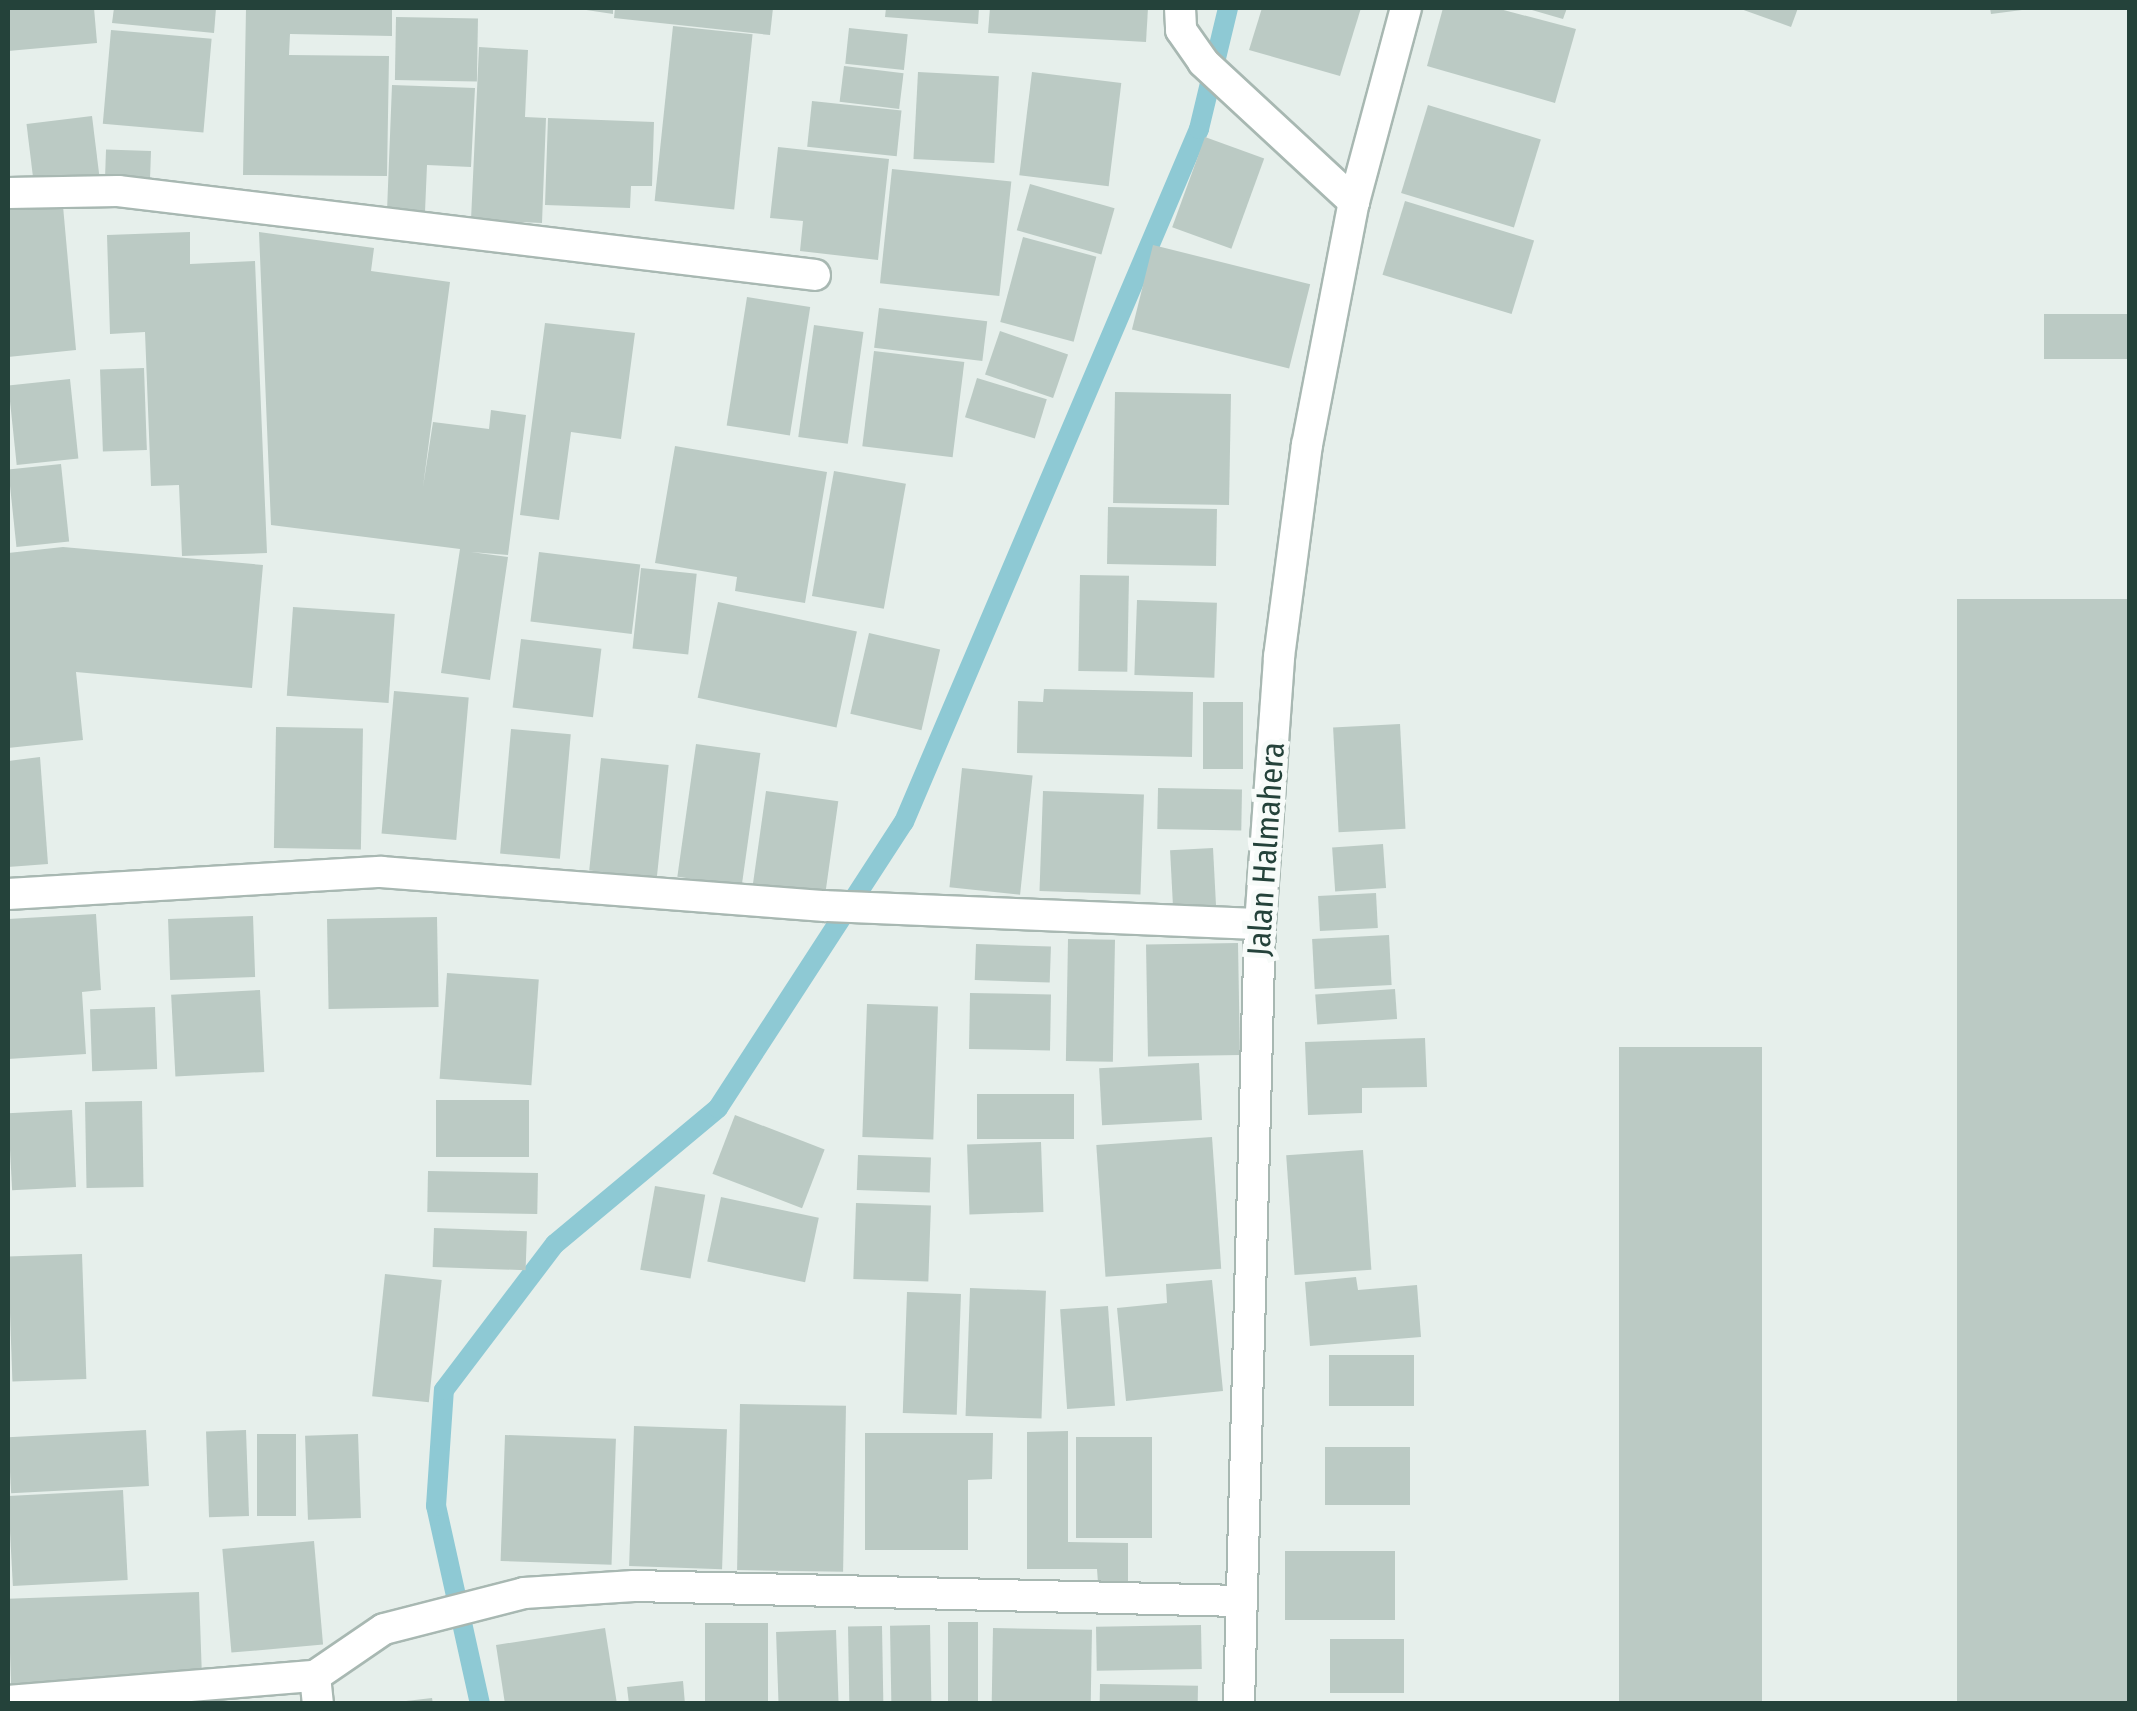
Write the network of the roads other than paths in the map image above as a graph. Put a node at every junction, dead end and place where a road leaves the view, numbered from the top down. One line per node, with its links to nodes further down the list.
1 (1180, 8): 4 (street)
2 (1406, 8): 4 (street, Jalan Halmahera)
3 (8, 193): 5 (street)
4 (1354, 202): 7 (street, Jalan Halmahera)
5 (815, 275)
6 (8, 894): 7 (street)
7 (1260, 924): 8 (street, Jalan Halmahera)
8 (1239, 1600): 9 (street); 11 (street, Jalan Halmahera)
9 (316, 1690): 10 (street)
10 (8, 1702)
11 (1240, 1704)

